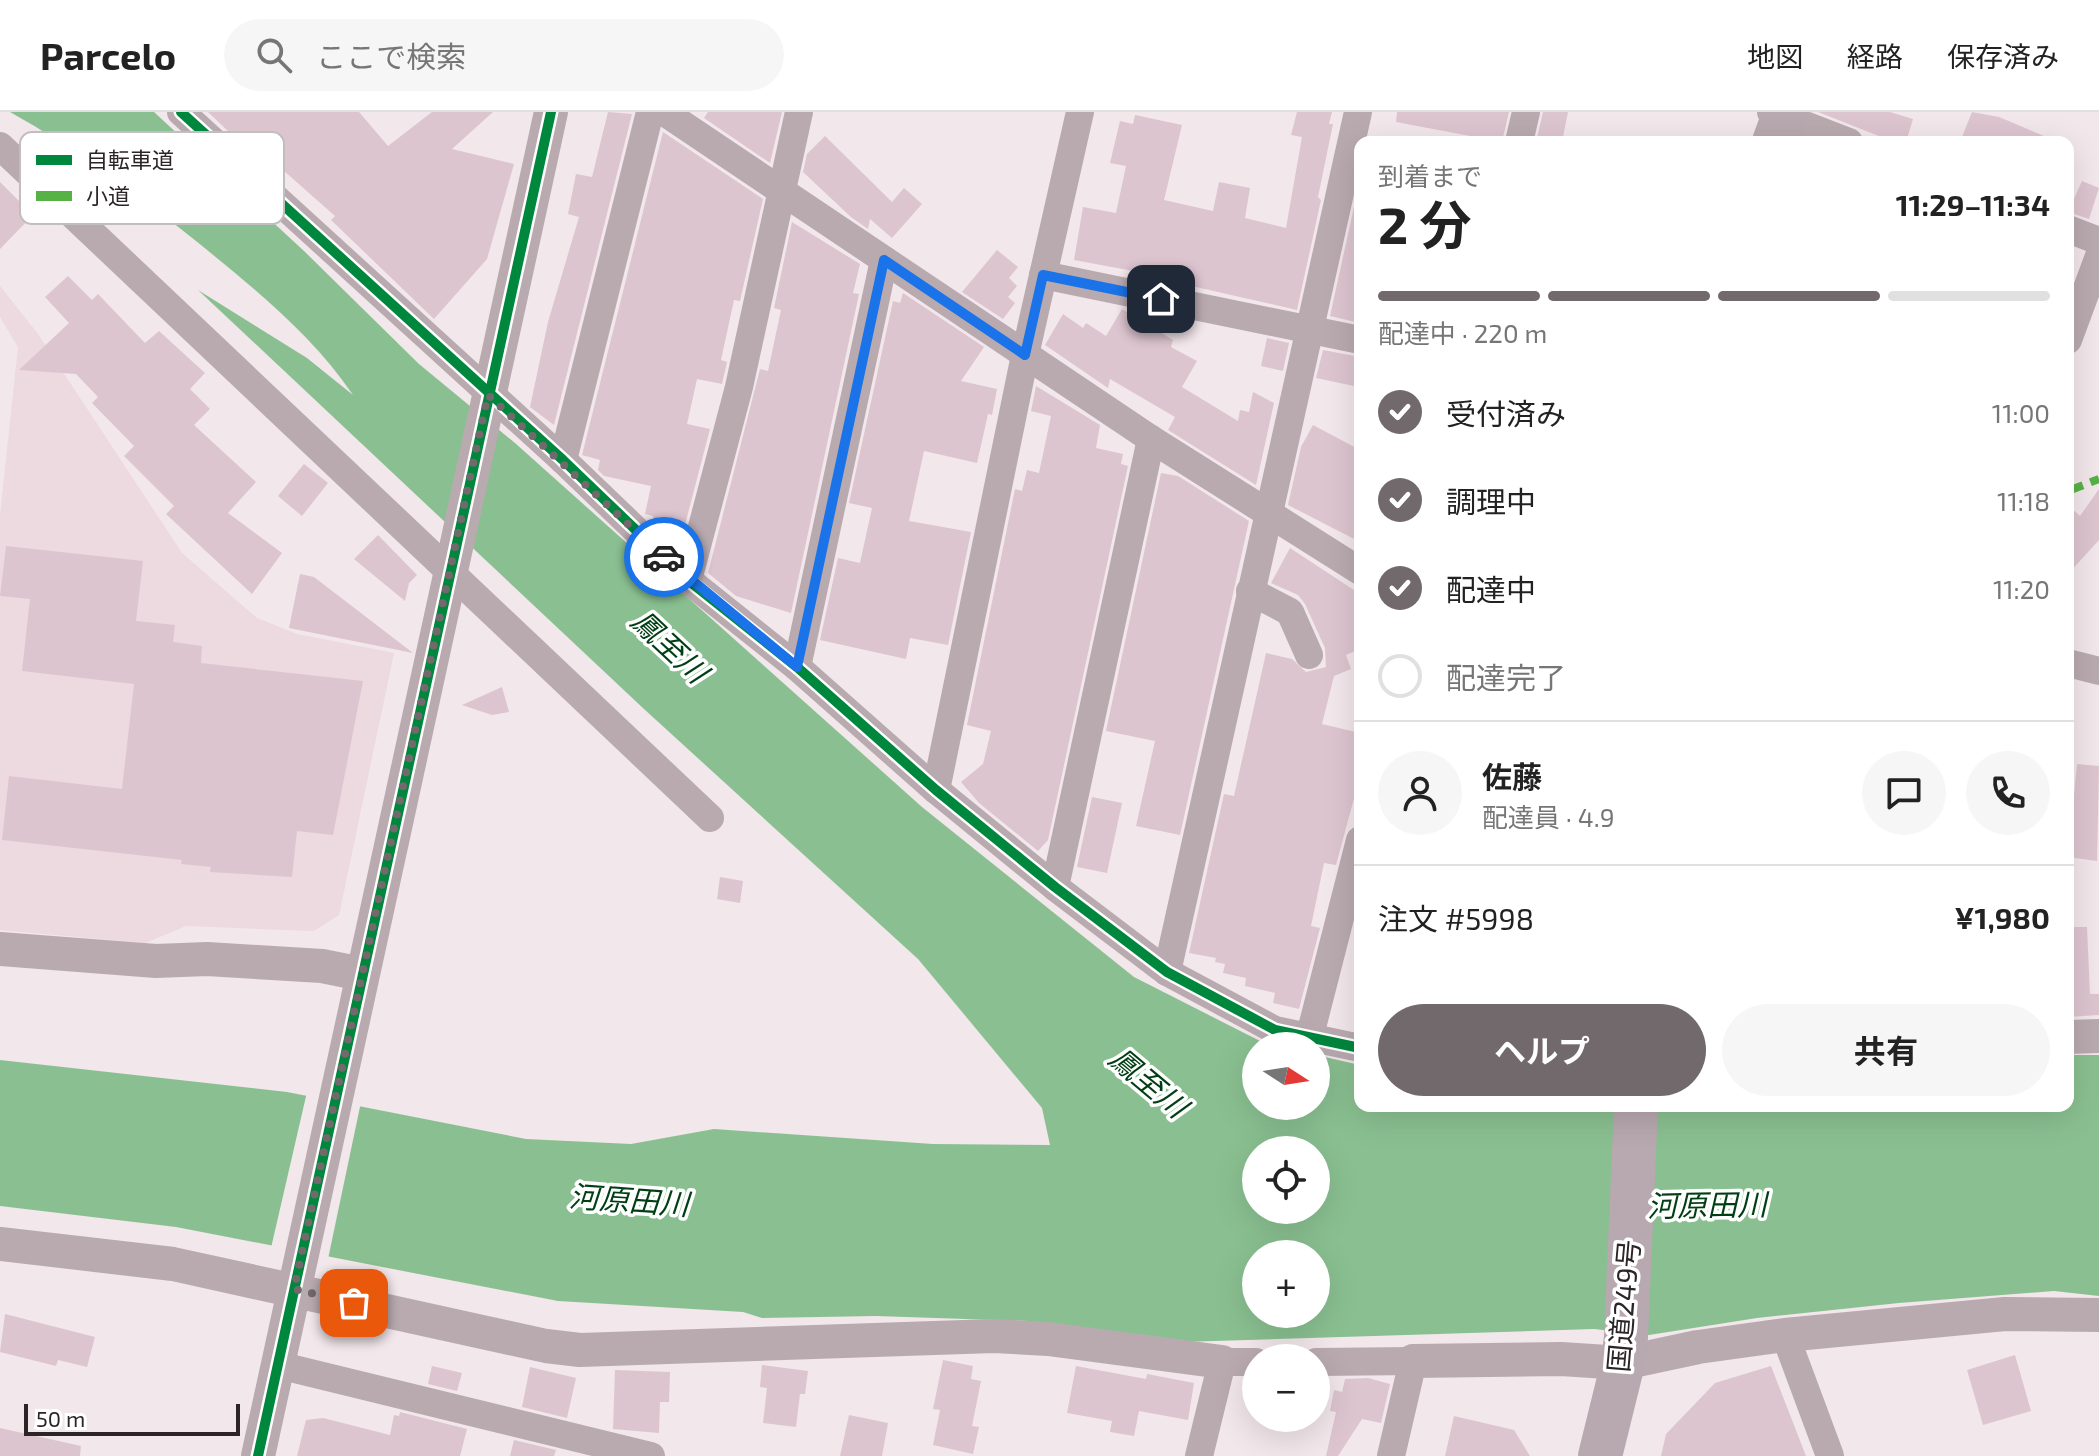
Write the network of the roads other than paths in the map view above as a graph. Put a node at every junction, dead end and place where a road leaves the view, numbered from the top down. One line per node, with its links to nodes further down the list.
1 (181, 112): 10 (street)
2 (551, 112): 27 (street)
3 (650, 112): 29 (street)
4 (664, 112): 15 (street)
5 (799, 112): 15 (street)
6 (1080, 112): 22 (street)
7 (1358, 112): 24 (street)
8 (1526, 112): 11 (street)
9 (1778, 120): 12 (street)
10 (203, 132)
11 (1520, 136)
12 (1830, 136)
13 (0, 146): 14 (street)
14 (20, 165)
15 (782, 194): 21 (street); 33 (street)
16 (284, 207): 27 (street)
17 (83, 224): 32 (street)
18 (2074, 231): 19 (street)
19 (2099, 241)
20 (2099, 256): 23 (street)
21 (884, 260): 26 (street); 37 (street)
22 (1043, 275): 24 (street); 26 (street)
23 (2074, 324)
24 (1309, 329): 25 (street); 30 (street)
25 (1354, 339)
26 (1025, 355): 28 (street); 39 (street)
27 (488, 395): 29 (street); 32 (street)
28 (1151, 439): 30 (street); 42 (street)
29 (563, 460): 33 (street)
30 (1268, 511): 31 (street); 34 (street)
31 (1354, 567)
32 (449, 570): 40 (street); 45 (street)
33 (688, 580): 37 (street)
34 (1250, 591): 35 (street); 44 (street)
35 (1309, 655)
36 (2074, 665): 38 (street)
37 (797, 667): 39 (street)
38 (2099, 671)
39 (936, 790): 42 (street)
40 (710, 818)
41 (1354, 863): 47 (street)
42 (1055, 887): 44 (street)
43 (0, 949): 45 (street)
44 (1167, 972): 46 (street)
45 (362, 974): 54 (street)
46 (1283, 1032)
47 (1311, 1032)
48 (2099, 1036): 49 (street)
49 (2074, 1037)
50 (1330, 1043): 51 (street)
51 (1354, 1047)
52 (1636, 1112): 57 (highway, 国道249号)
53 (0, 1244): 54 (street)
54 (296, 1279): 59 (street); 62 (street)
55 (2099, 1315): 56 (street)
56 (1785, 1335): 57 (street); 68 (street)
57 (1624, 1350): 58 (street); 67 (highway, 国道249号)
58 (1413, 1361): 61 (street); 66 (street)
59 (1222, 1362): 60 (street); 65 (street)
60 (1242, 1362)
61 (1330, 1362)
62 (278, 1365): 63 (street); 64 (street)
63 (258, 1456)
64 (651, 1456)
65 (1199, 1456)
66 (1391, 1456)
67 (1600, 1456)
68 (1830, 1456)

